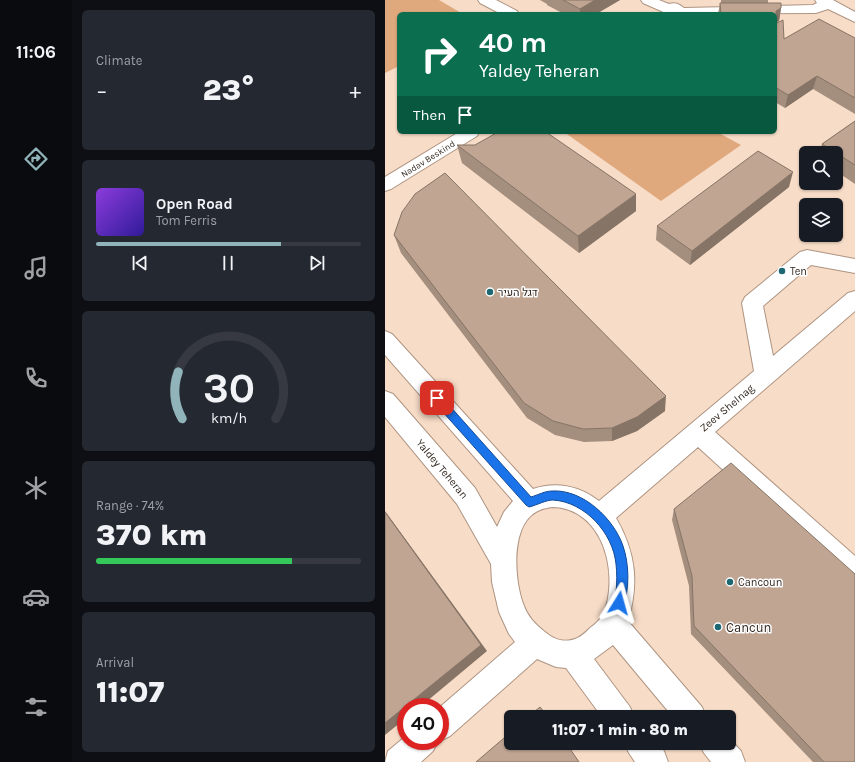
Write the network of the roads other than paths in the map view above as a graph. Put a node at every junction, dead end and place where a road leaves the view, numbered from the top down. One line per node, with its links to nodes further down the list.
1 (485, 0): 5 (street)
2 (648, 0): 4 (street)
3 (822, 4): 4 (street); 6 (street); 7 (street)
4 (676, 9)
5 (508, 12)
6 (855, 18)
7 (789, 23)
8 (468, 134): 9 (street, Nadav Beskind)
9 (385, 185)
10 (855, 266): 13 (street)
11 (855, 299): 13 (street, Zeev Shelnag)
12 (385, 340): 16 (street)
13 (766, 375): 15 (street, Zeev Shelnag)
14 (385, 401): 18 (street, Yaldey Teheran)
15 (698, 432): 17 (street, Zeev Shelnag); 19 (street)
16 (529, 502): 17 (street); 18 (street)
17 (599, 517): 20 (street)
18 (504, 563): 21 (street)
19 (855, 573)
20 (613, 624): 22 (street); 24 (street)
21 (536, 642): 22 (street); 25 (street)
22 (573, 654): 23 (street)
23 (615, 710)
24 (686, 710)
25 (449, 718)
26 (413, 750): 29 (street)
27 (644, 750): 30 (street)
28 (720, 750): 31 (street)
29 (399, 762)
30 (653, 762)
31 (730, 762)

